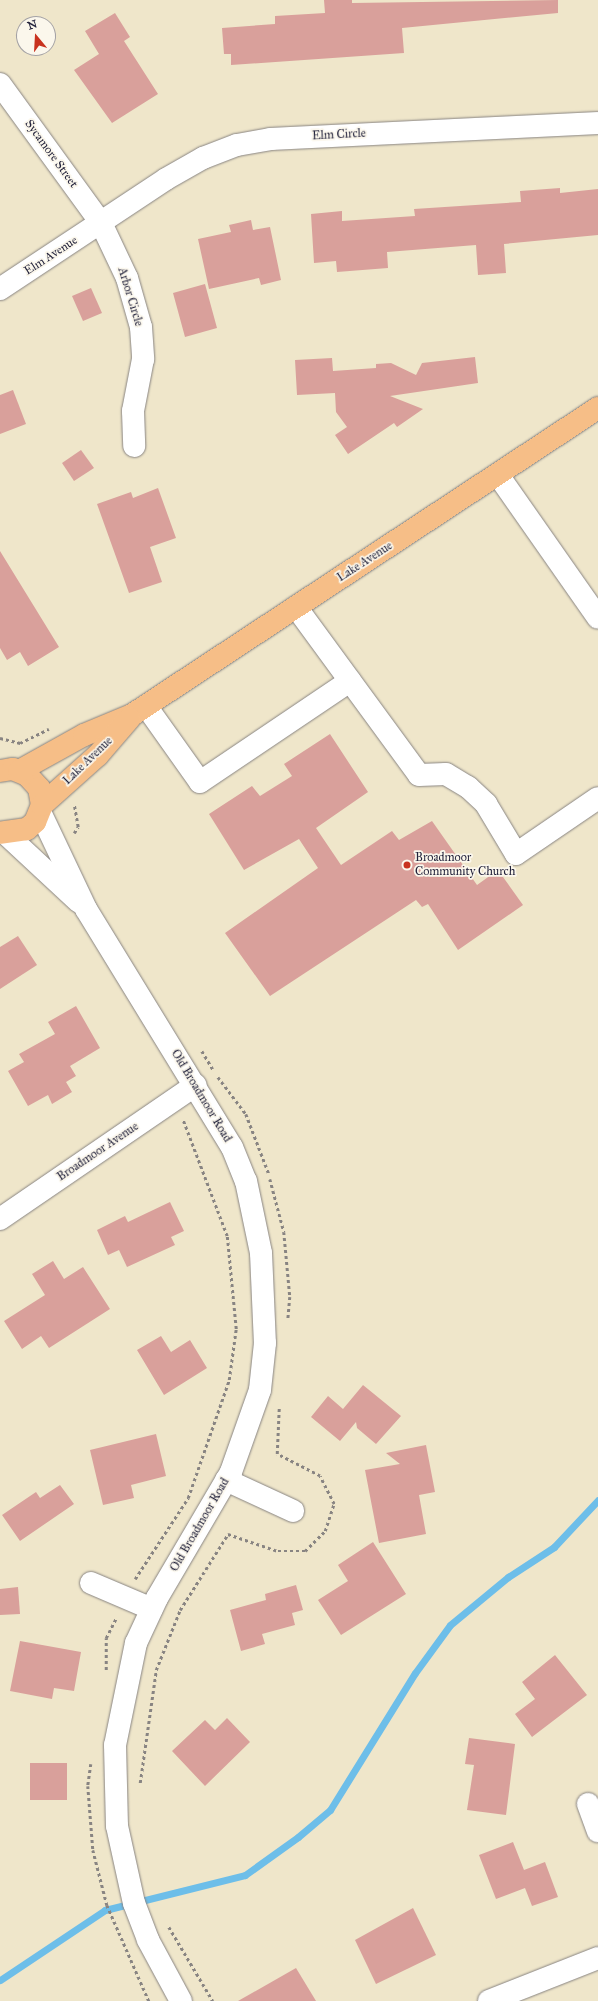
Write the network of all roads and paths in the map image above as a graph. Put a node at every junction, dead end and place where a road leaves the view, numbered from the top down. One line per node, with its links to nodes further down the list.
1 (0, 84): 3 (street, Sycamore Street)
2 (598, 123): 3 (street, Elm Circle)
3 (101, 223): 4 (street, Elm Avenue); 6 (street, Arbor Circle)
4 (0, 289)
5 (598, 408): 7 (main road, Lake Avenue)
6 (134, 446)
7 (498, 475): 8 (main road, Lake Avenue); 9 (street)
8 (296, 607): 10 (street); 11 (main road, Lake Avenue)
9 (598, 618)
10 (350, 681): 11 (street); 13 (street)
11 (139, 710): 12 (main road, Lake Avenue); 14 (main road, Lake Avenue)
12 (6, 769): 14 (main road)
13 (598, 798)
14 (41, 808): 15 (main road, Lake Avenue); 16 (street, Old Broadmoor Road)
15 (3, 834): 16 (street, Old Broadmoor Road)
16 (86, 909): 17 (street, Old Broadmoor Road)
17 (196, 1085): 18 (street, Broadmoor Avenue); 23 (street, Old Broadmoor Road)
18 (173, 1100): 19 (street, Broadmoor Avenue); 26 (path)
19 (0, 1219)
20 (290, 1297): 21 (path)
21 (287, 1328)
22 (279, 1405): 30 (path)
23 (226, 1480): 24 (street); 27 (street, Old Broadmoor Road)
24 (293, 1511)
25 (91, 1583): 26 (street)
26 (126, 1598): 27 (street); 28 (path)
27 (152, 1609): 36 (street, Old Broadmoor Road)
28 (104, 1679)
29 (93, 1756): 35 (path)
30 (139, 1788)
31 (588, 1804): 32 (street)
32 (598, 1831)
33 (167, 1924): 37 (path)
34 (598, 1958): 38 (street)
35 (149, 2001)
36 (181, 2001)
37 (213, 2001)
38 (489, 2001)

